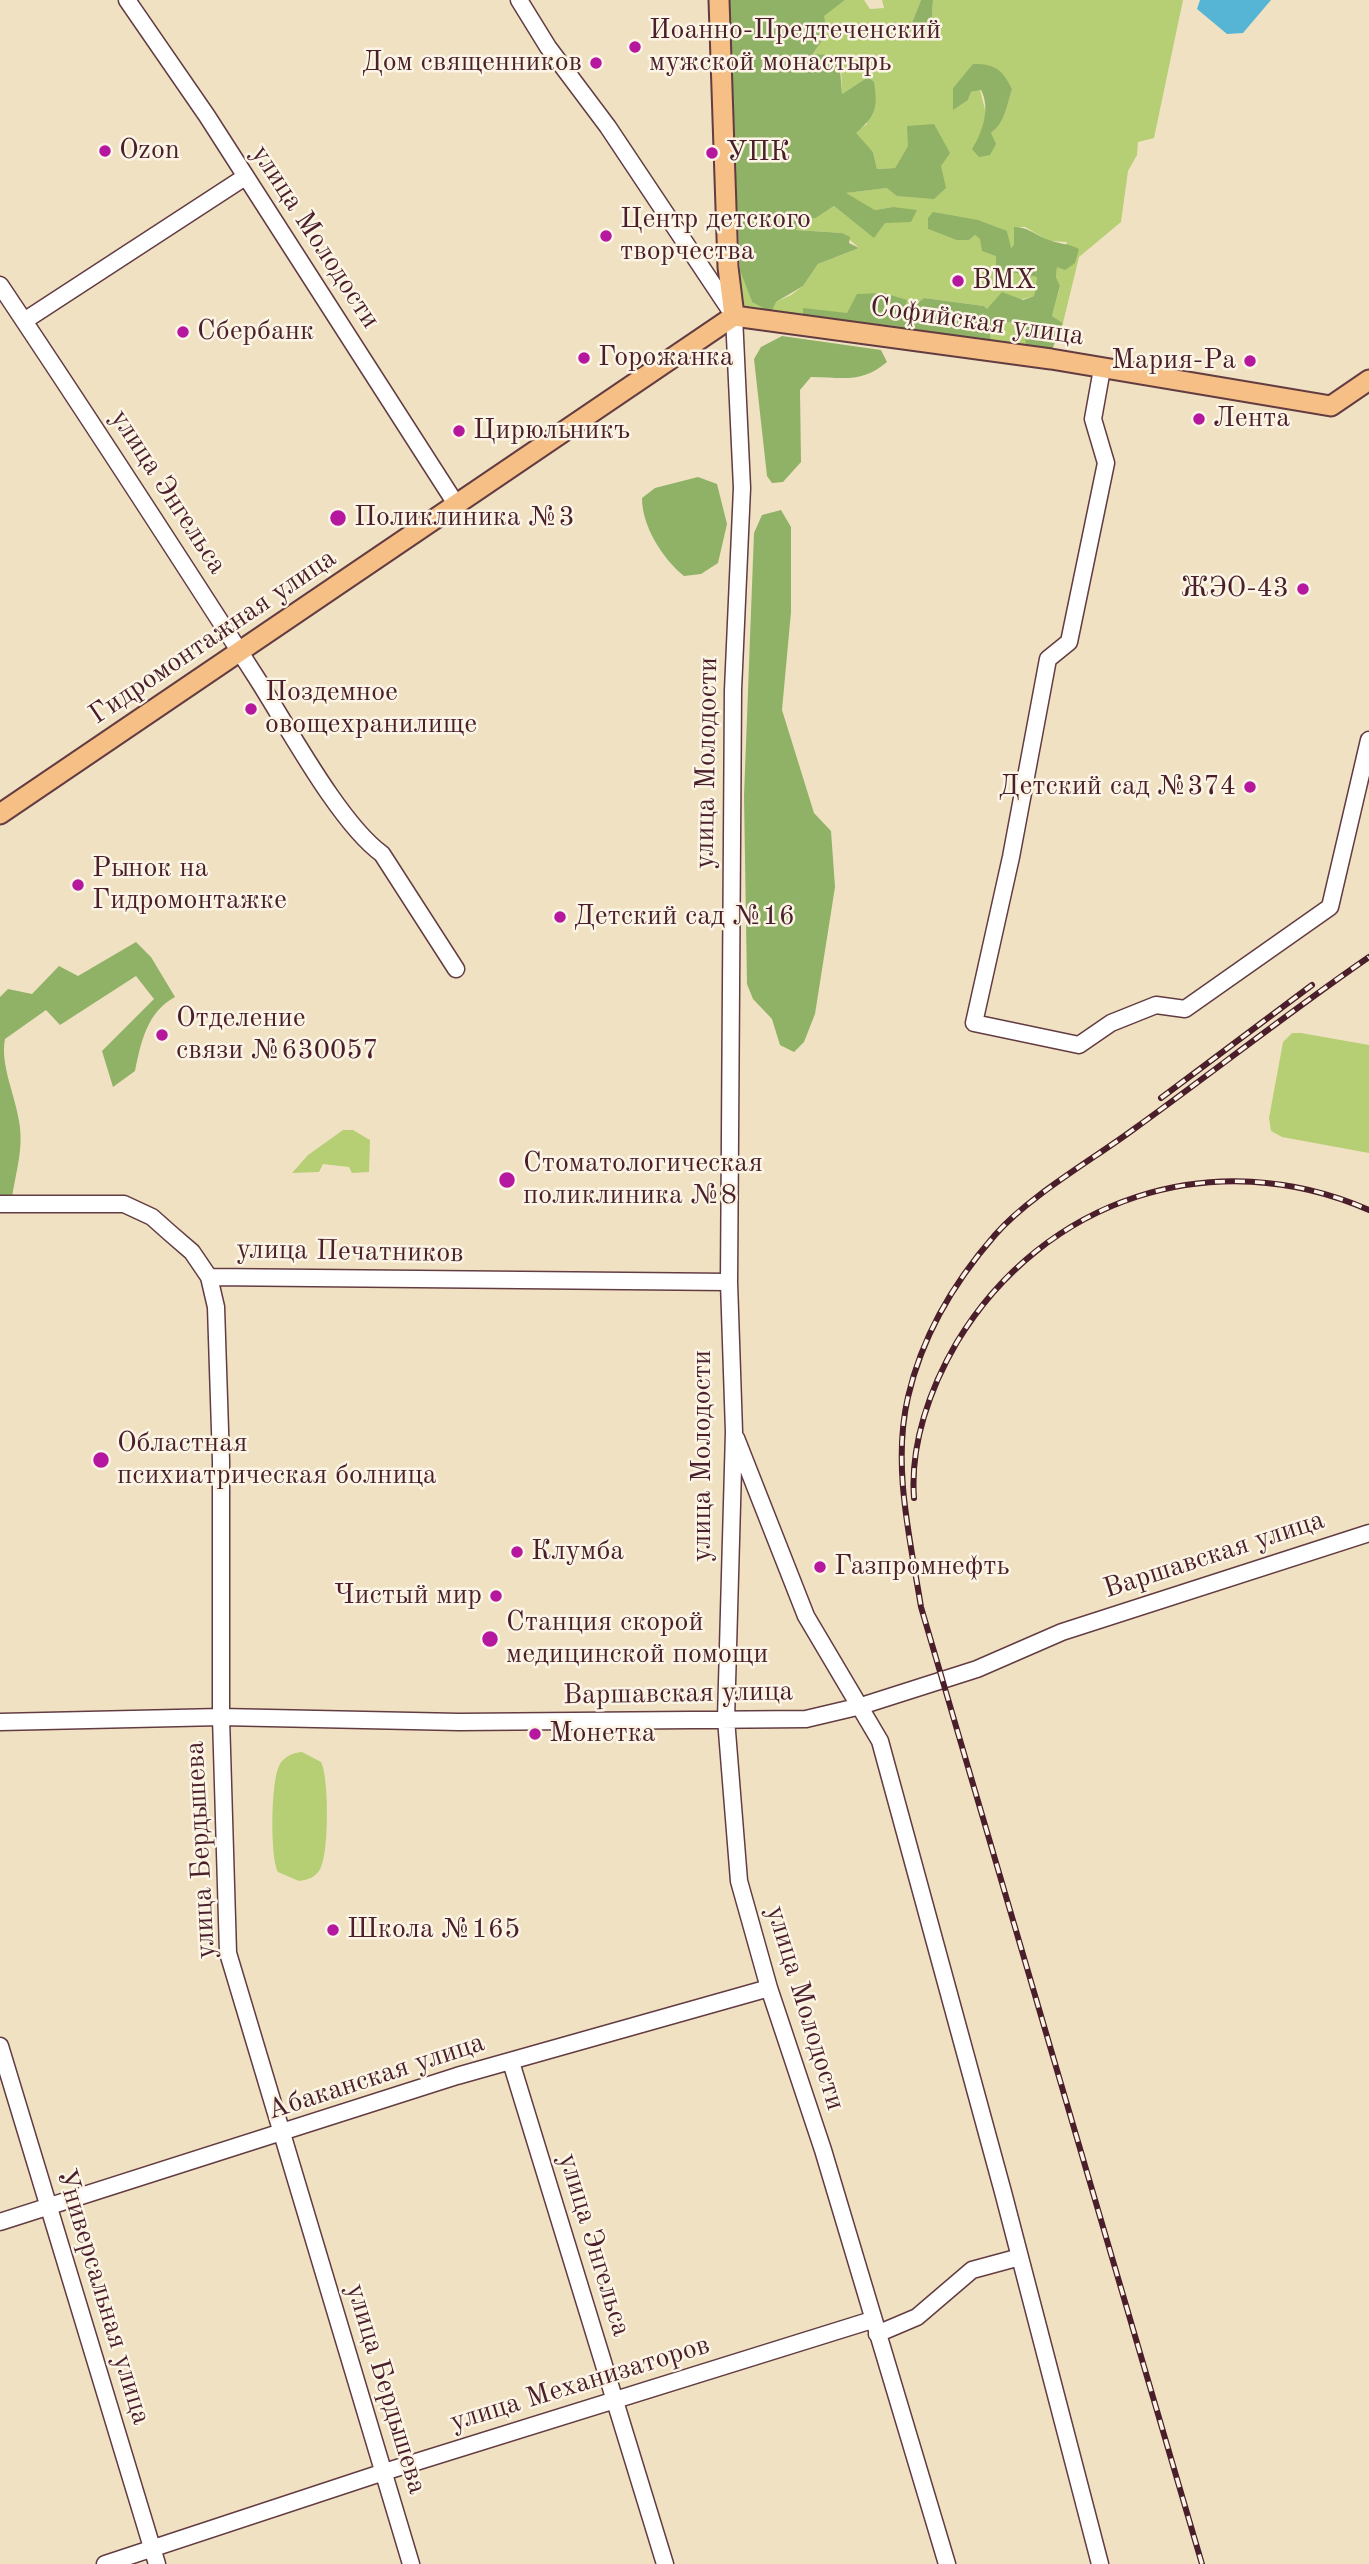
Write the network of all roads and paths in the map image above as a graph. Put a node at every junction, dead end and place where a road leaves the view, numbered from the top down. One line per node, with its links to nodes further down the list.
1 (127, 0): 4 (street, улица Молодости)
2 (519, 0): 6 (street)
3 (719, 0): 6 (main road)
4 (245, 177): 7 (street); 10 (street, улица Молодости)
5 (0, 285): 7 (street, улица Энгельса)
6 (734, 316): 8 (main road, Софийская улица); 10 (main road, Гидромонтажная улица); 17 (street, улица Молодости)
7 (24, 321): 11 (street, улица Энгельса)
8 (1102, 369): 9 (main road, Софийская улица); 12 (street)
9 (1369, 380)
10 (456, 505): 11 (main road, Гидромонтажная улица)
11 (241, 653): 13 (main road, Гидромонтажная улица); 14 (street, улица Энгельса)
12 (1369, 740)
13 (0, 814)
14 (456, 969)
15 (0, 1204): 16 (street, улица Печатников)
16 (209, 1277): 17 (street, улица Печатников); 21 (street, улица Бердышева)
17 (729, 1282): 18 (street, улица Молодости)
18 (734, 1432): 20 (street); 22 (street, улица Молодости)
19 (1369, 1533): 20 (street, Варшавская улица)
20 (861, 1706): 22 (street, Варшавская улица); 30 (street)
21 (221, 1717): 22 (street, Варшавская улица); 23 (street, Варшавская улица); 27 (street, улица Бердышева)
22 (726, 1719): 24 (street, улица Молодости)
23 (0, 1722)
24 (769, 1988): 26 (street, Абаканская улица); 31 (street, улица Молодости)
25 (0, 2046): 28 (street, Универсальная улица)
26 (512, 2062): 27 (street, Абаканская улица); 32 (street, улица Энгельса)
27 (281, 2134): 28 (street, Абаканская улица); 33 (street, улица Бердышева)
28 (48, 2207): 29 (street, Абаканская улица); 34 (street, Универсальная улица)
29 (0, 2222)
30 (1020, 2257): 31 (street, улица Механизаторов); 39 (street)
31 (874, 2327): 32 (street, улица Механизаторов); 38 (street, улица Молодости)
32 (614, 2401): 33 (street, улица Механизаторов); 37 (street, улица Энгельса)
33 (384, 2472): 34 (street, улица Механизаторов); 36 (street, улица Бердышева)
34 (154, 2556): 35 (street, улица Механизаторов)
35 (105, 2564)
36 (411, 2564)
37 (665, 2564)
38 (947, 2564)
39 (1100, 2564)

